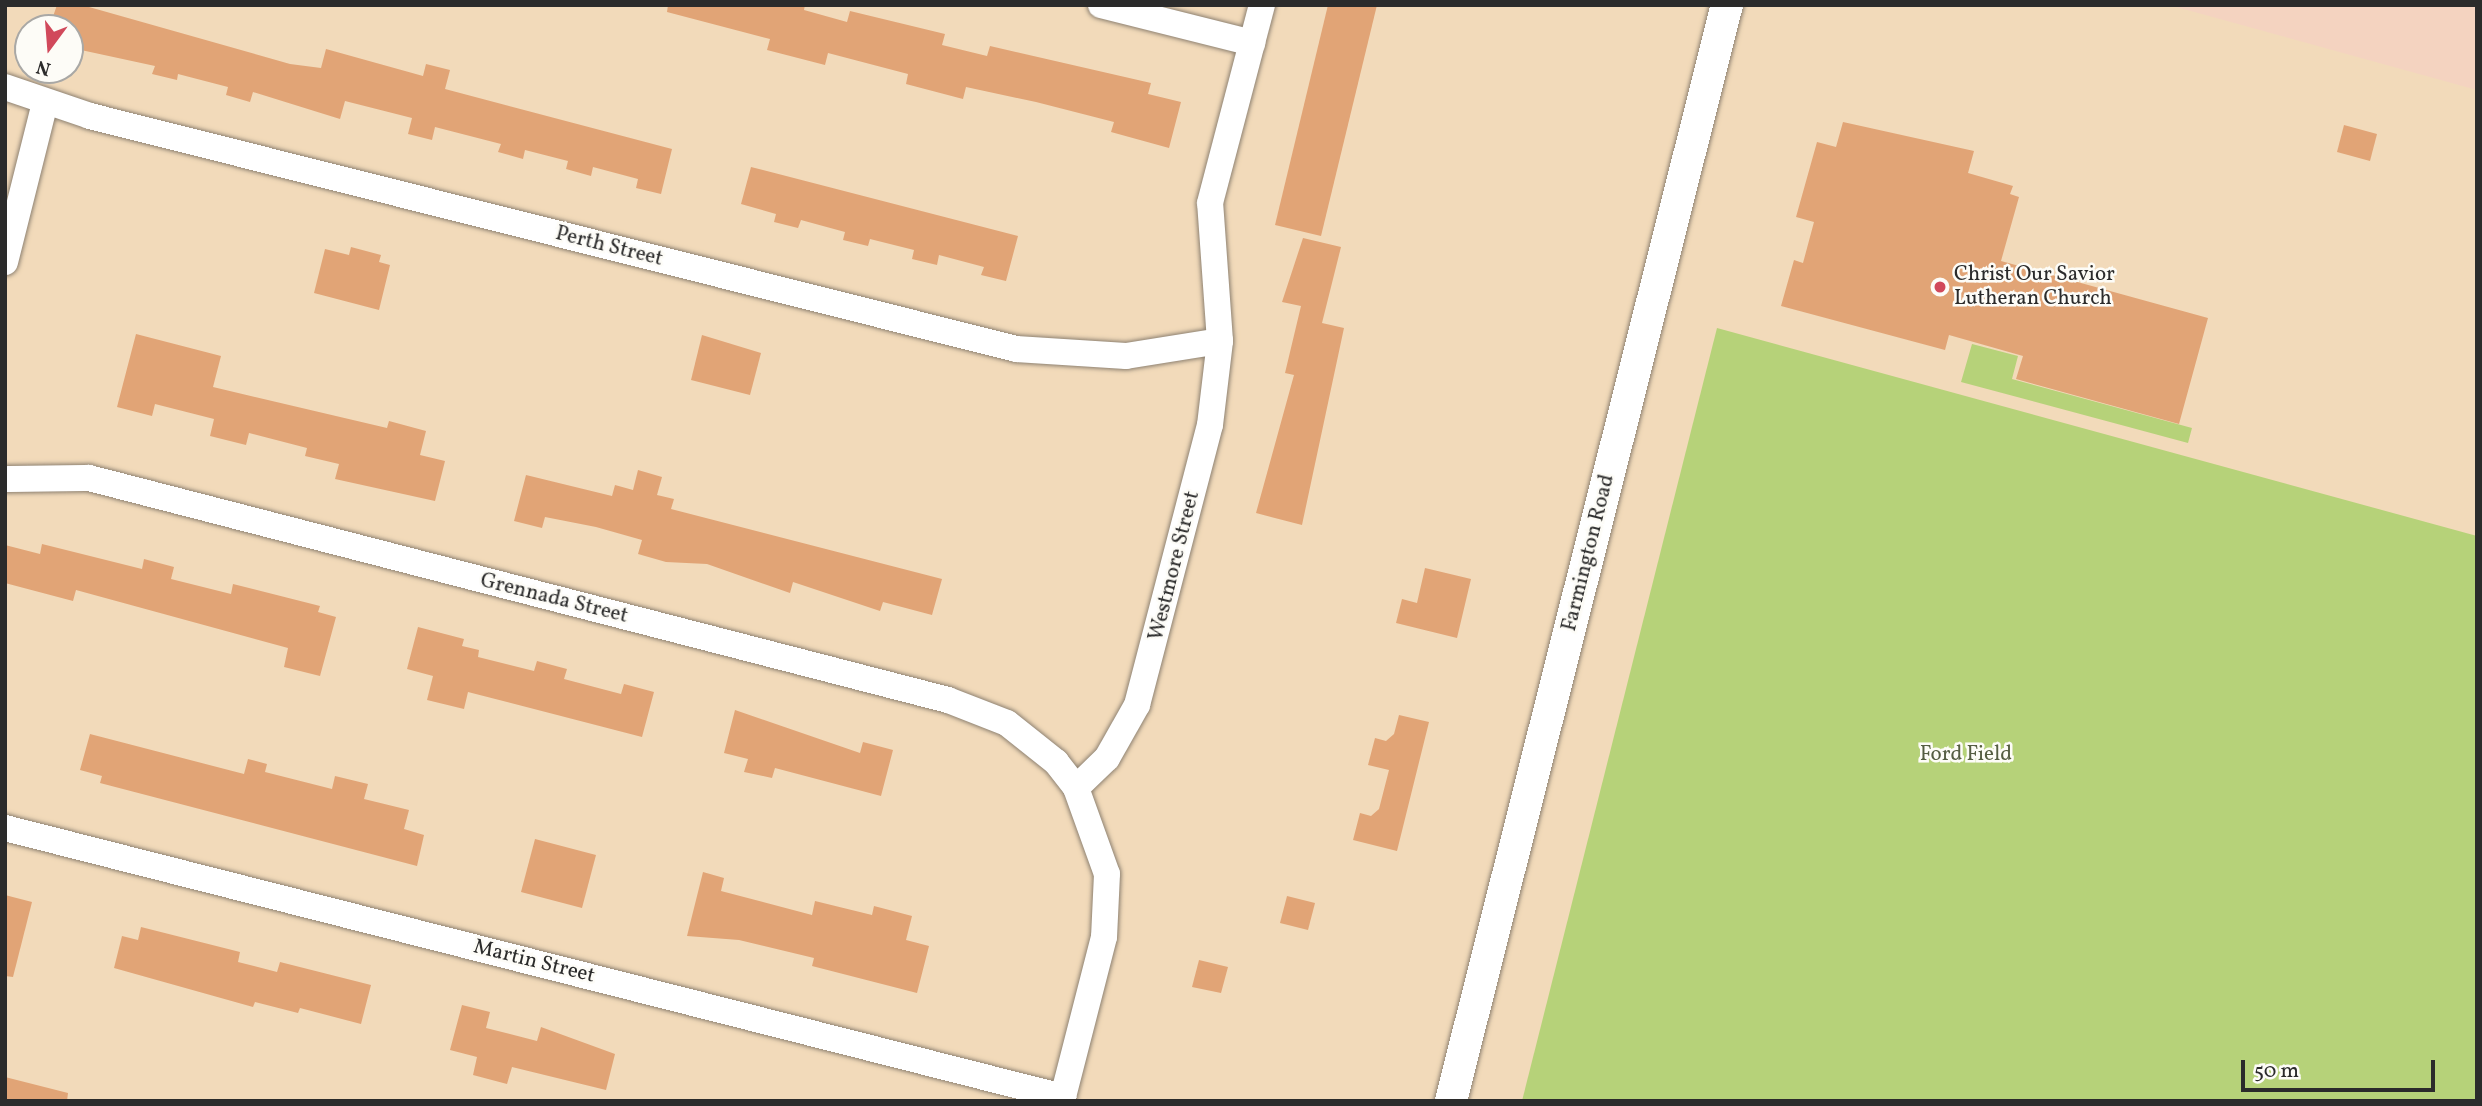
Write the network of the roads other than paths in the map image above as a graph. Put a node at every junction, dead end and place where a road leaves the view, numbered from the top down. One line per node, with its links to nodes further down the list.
1 (1101, 5): 4 (street)
2 (1262, 5): 4 (street, Westmore Street)
3 (1727, 5): 13 (main road, Farmington Road)
4 (1252, 43): 8 (street, Westmore Street)
5 (5, 87): 6 (street, Perth Street)
6 (45, 103): 7 (street); 8 (street, Perth Street)
7 (5, 262)
8 (1220, 341): 10 (street, Westmore Street)
9 (5, 479): 10 (street, Grennada Street)
10 (1076, 788): 12 (street)
11 (5, 828): 12 (street, Martin Street)
12 (1063, 1099)
13 (1451, 1101)

